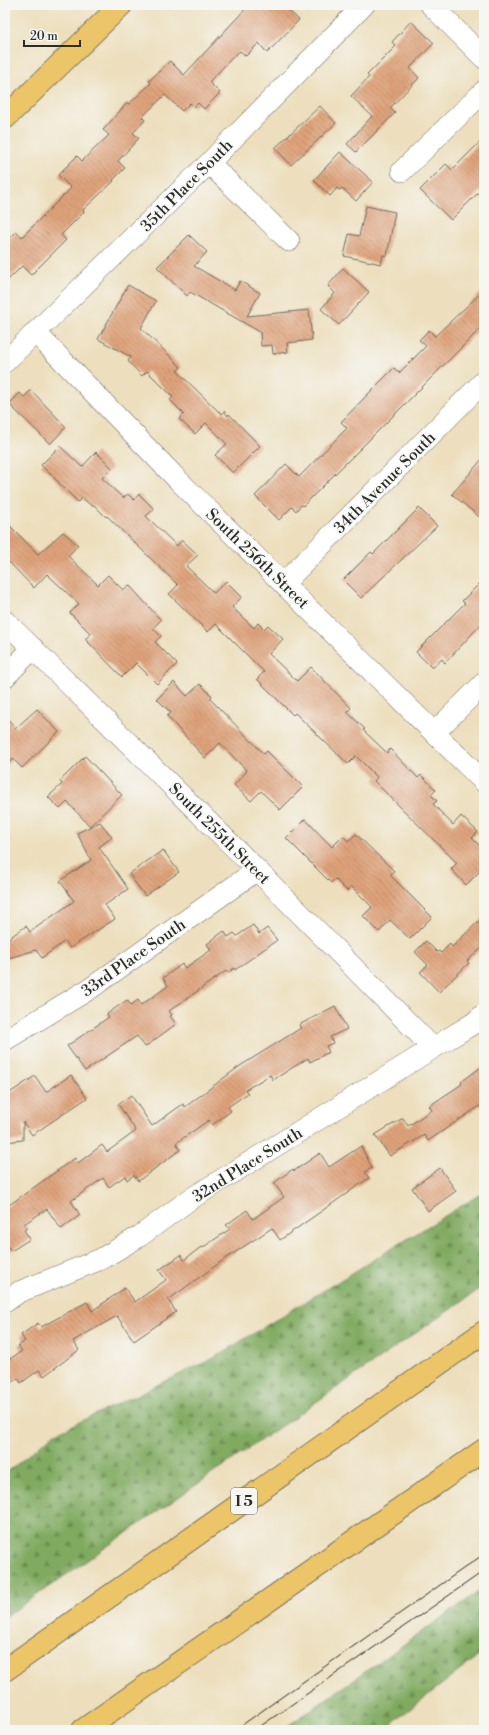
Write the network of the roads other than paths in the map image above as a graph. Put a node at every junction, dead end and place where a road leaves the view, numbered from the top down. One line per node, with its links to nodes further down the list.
1 (121, 5): 6 (main road)
2 (364, 5): 7 (street, 35th Place South)
3 (431, 5): 4 (street)
4 (484, 58)
5 (484, 91): 8 (street)
6 (5, 118)
7 (209, 163): 9 (street); 10 (street, 35th Place South)
8 (402, 170)
9 (289, 241)
10 (35, 332): 11 (street, 35th Place South); 13 (street, South 256th Street)
11 (5, 362)
12 (484, 381): 13 (street, 34th Avenue South)
13 (284, 583): 18 (street, South 256th Street)
14 (5, 621): 15 (street, South 255th Street)
15 (33, 648): 16 (street); 20 (street, South 255th Street)
16 (5, 676)
17 (484, 683): 18 (street)
18 (434, 733): 19 (street, South 256th Street)
19 (484, 782)
20 (257, 870): 22 (street, 33rd Place South); 23 (street, South 255th Street)
21 (484, 1014): 23 (street, 32nd Place South)
22 (5, 1040)
23 (433, 1048): 24 (street, 32nd Place South)
24 (5, 1302)
25 (484, 1332): 27 (main road, I 5)
26 (484, 1450): 28 (main road)
27 (5, 1670)
28 (84, 1730)

